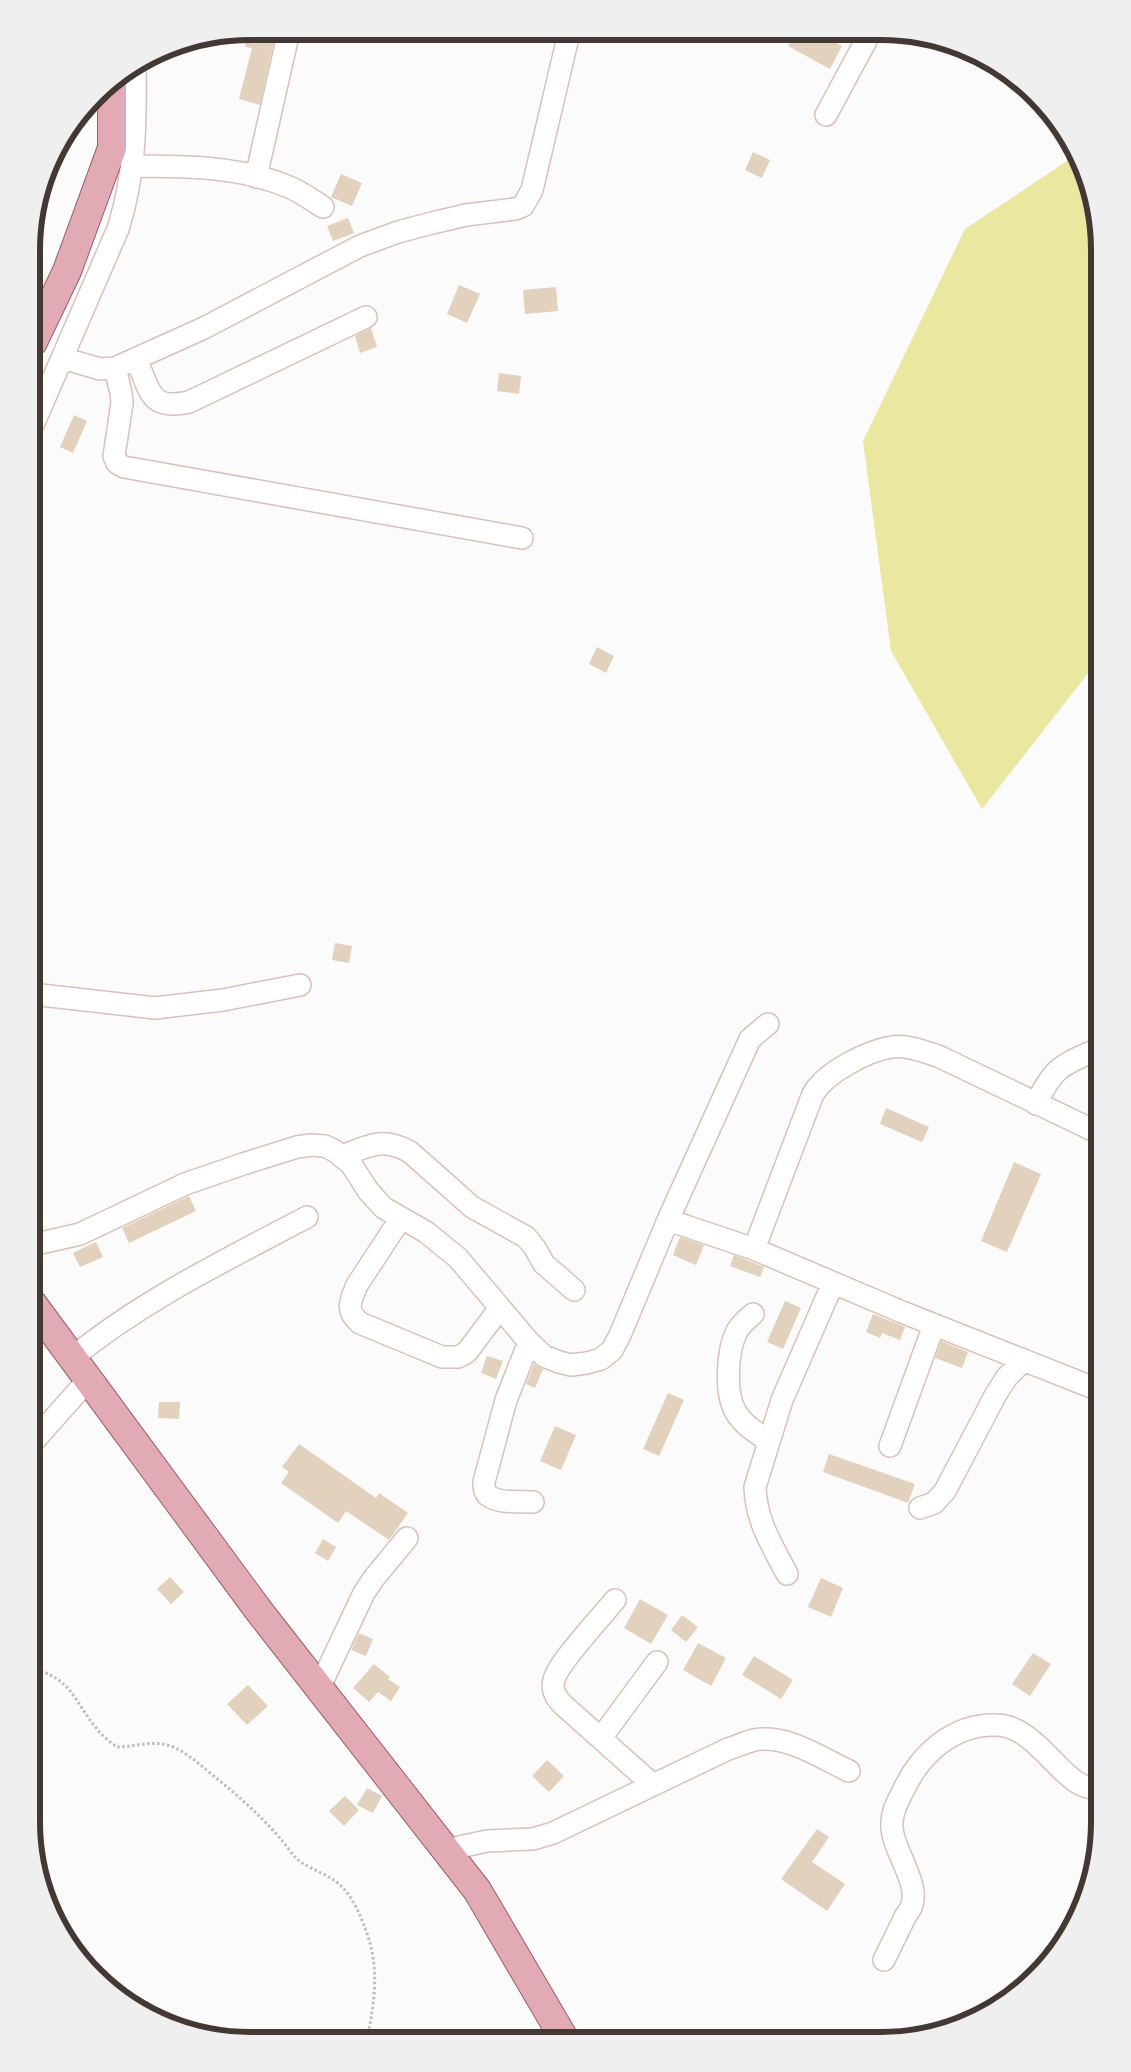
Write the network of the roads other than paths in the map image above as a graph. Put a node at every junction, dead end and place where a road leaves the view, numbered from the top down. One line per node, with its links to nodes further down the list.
1 (287, 40): 8 (street)
2 (567, 40): 13 (street)
3 (866, 40): 6 (street)
4 (135, 74): 7 (street)
5 (112, 92): 11 (main road)
6 (826, 115)
7 (132, 166): 8 (street); 12 (street)
8 (256, 177): 9 (street)
9 (323, 207)
10 (366, 317): 13 (street)
11 (40, 327)
12 (62, 358): 14 (street); 15 (street)
13 (136, 360): 14 (street)
14 (115, 368): 16 (street)
15 (40, 409)
16 (522, 538)
17 (300, 985): 18 (street)
18 (40, 995)
19 (768, 1024): 26 (street)
20 (1091, 1052): 21 (street)
21 (1036, 1104): 22 (street); 28 (street)
22 (1091, 1130)
23 (343, 1156): 25 (street); 27 (street); 30 (street)
24 (307, 1218): 36 (street)
25 (401, 1218): 31 (street); 31 (street)
26 (668, 1220): 28 (street); 35 (street)
27 (40, 1243)
28 (754, 1249): 29 (street)
29 (833, 1283): 34 (street); 41 (street)
30 (574, 1290)
31 (500, 1308): 35 (street)
32 (40, 1314): 36 (main road)
33 (753, 1314): 41 (street)
34 (934, 1325): 37 (street); 42 (street)
35 (529, 1342): 43 (street)
36 (72, 1358): 38 (main road)
37 (1024, 1360): 39 (street); 44 (street)
38 (88, 1380): 40 (street); 49 (main road)
39 (1091, 1387)
40 (40, 1434)
41 (769, 1442): 46 (street)
42 (890, 1446)
43 (533, 1502)
44 (920, 1508)
45 (407, 1538): 49 (street)
46 (787, 1574)
47 (615, 1600): 50 (street)
48 (657, 1662): 50 (street)
49 (319, 1688): 54 (main road)
50 (601, 1738): 52 (street)
51 (849, 1771): 52 (street)
52 (652, 1784): 54 (street)
53 (1091, 1787): 55 (street)
54 (446, 1850): 56 (main road)
55 (884, 1960)
56 (560, 2032)

